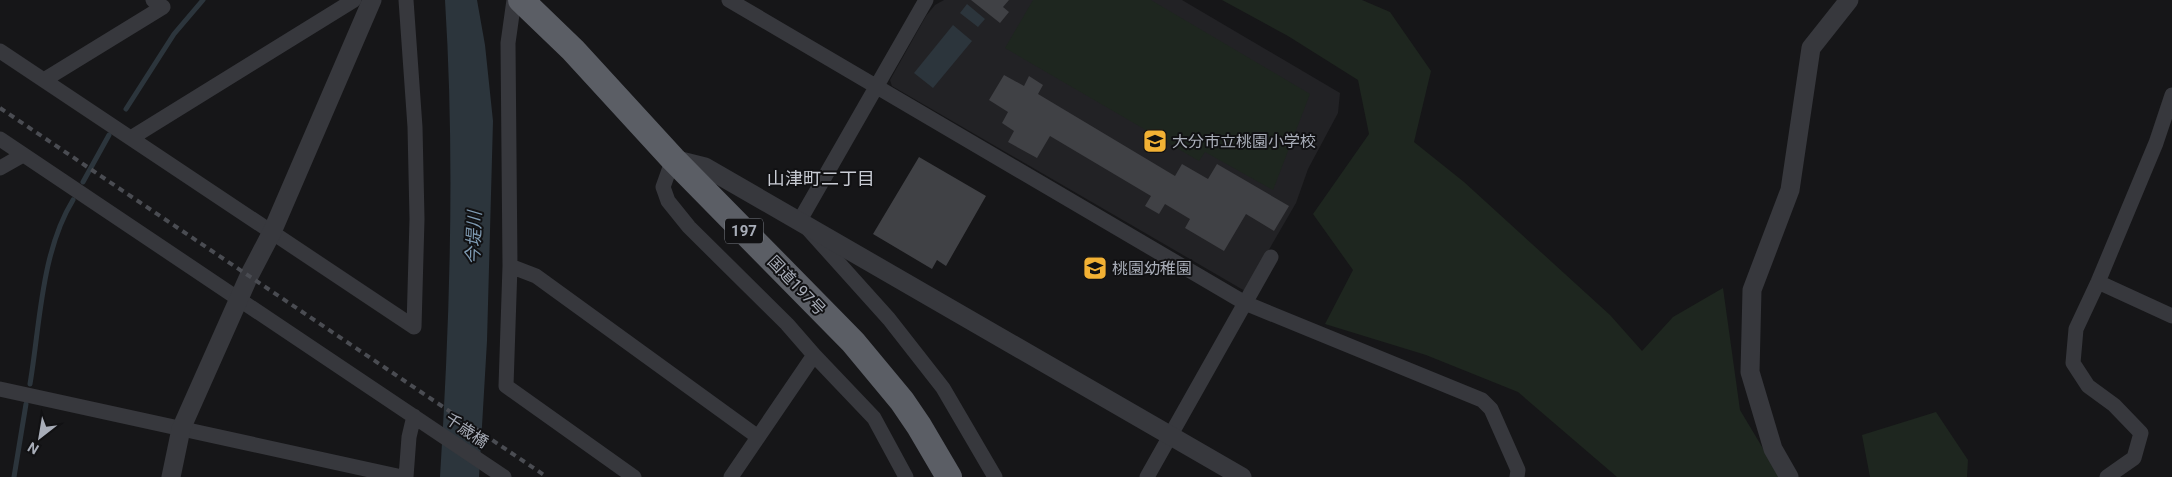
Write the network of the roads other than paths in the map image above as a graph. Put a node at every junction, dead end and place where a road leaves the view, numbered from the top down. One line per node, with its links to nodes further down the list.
1 (153, 0): 11 (street)
2 (354, 0): 14 (street)
3 (372, 0): 20 (street)
4 (406, 0): 20 (street)
5 (514, 0): 22 (street)
6 (521, 0): 17 (highway, 国道197号 / 197)
7 (729, 0): 12 (street)
8 (926, 0): 12 (street)
9 (1850, 0): 45 (street)
10 (0, 51): 11 (street)
11 (44, 80): 14 (street)
12 (876, 85): 19 (street); 25 (street)
13 (2172, 95): 23 (street)
14 (131, 138): 20 (street)
15 (0, 139): 16 (street, 千歳橋)
16 (22, 155): 18 (street); 24 (street, 千歳橋)
17 (672, 159): 19 (street); 27 (street); 40 (highway, 国道197号 / 197)
18 (0, 168)
19 (800, 220): 31 (street); 41 (street)
20 (272, 232): 24 (street)
21 (1271, 257): 25 (street)
22 (510, 266): 32 (street); 37 (street)
23 (2098, 282): 26 (street); 46 (street)
24 (239, 298): 29 (street, 千歳橋); 30 (street)
25 (1245, 303): 31 (street); 44 (street)
26 (2172, 316)
27 (814, 354): 32 (street); 39 (street)
28 (0, 389): 30 (street)
29 (414, 416): 35 (street); 36 (street, 千歳橋)
30 (181, 429): 33 (street); 34 (street)
31 (1170, 435): 42 (street); 43 (street)
32 (758, 437): 38 (street)
33 (170, 477)
34 (402, 477)
35 (406, 477)
36 (504, 477)
37 (634, 477)
38 (731, 477)
39 (906, 477)
40 (949, 477)
41 (995, 477)
42 (1147, 477)
43 (1242, 477)
44 (1517, 477)
45 (1789, 477)
46 (2107, 477)

